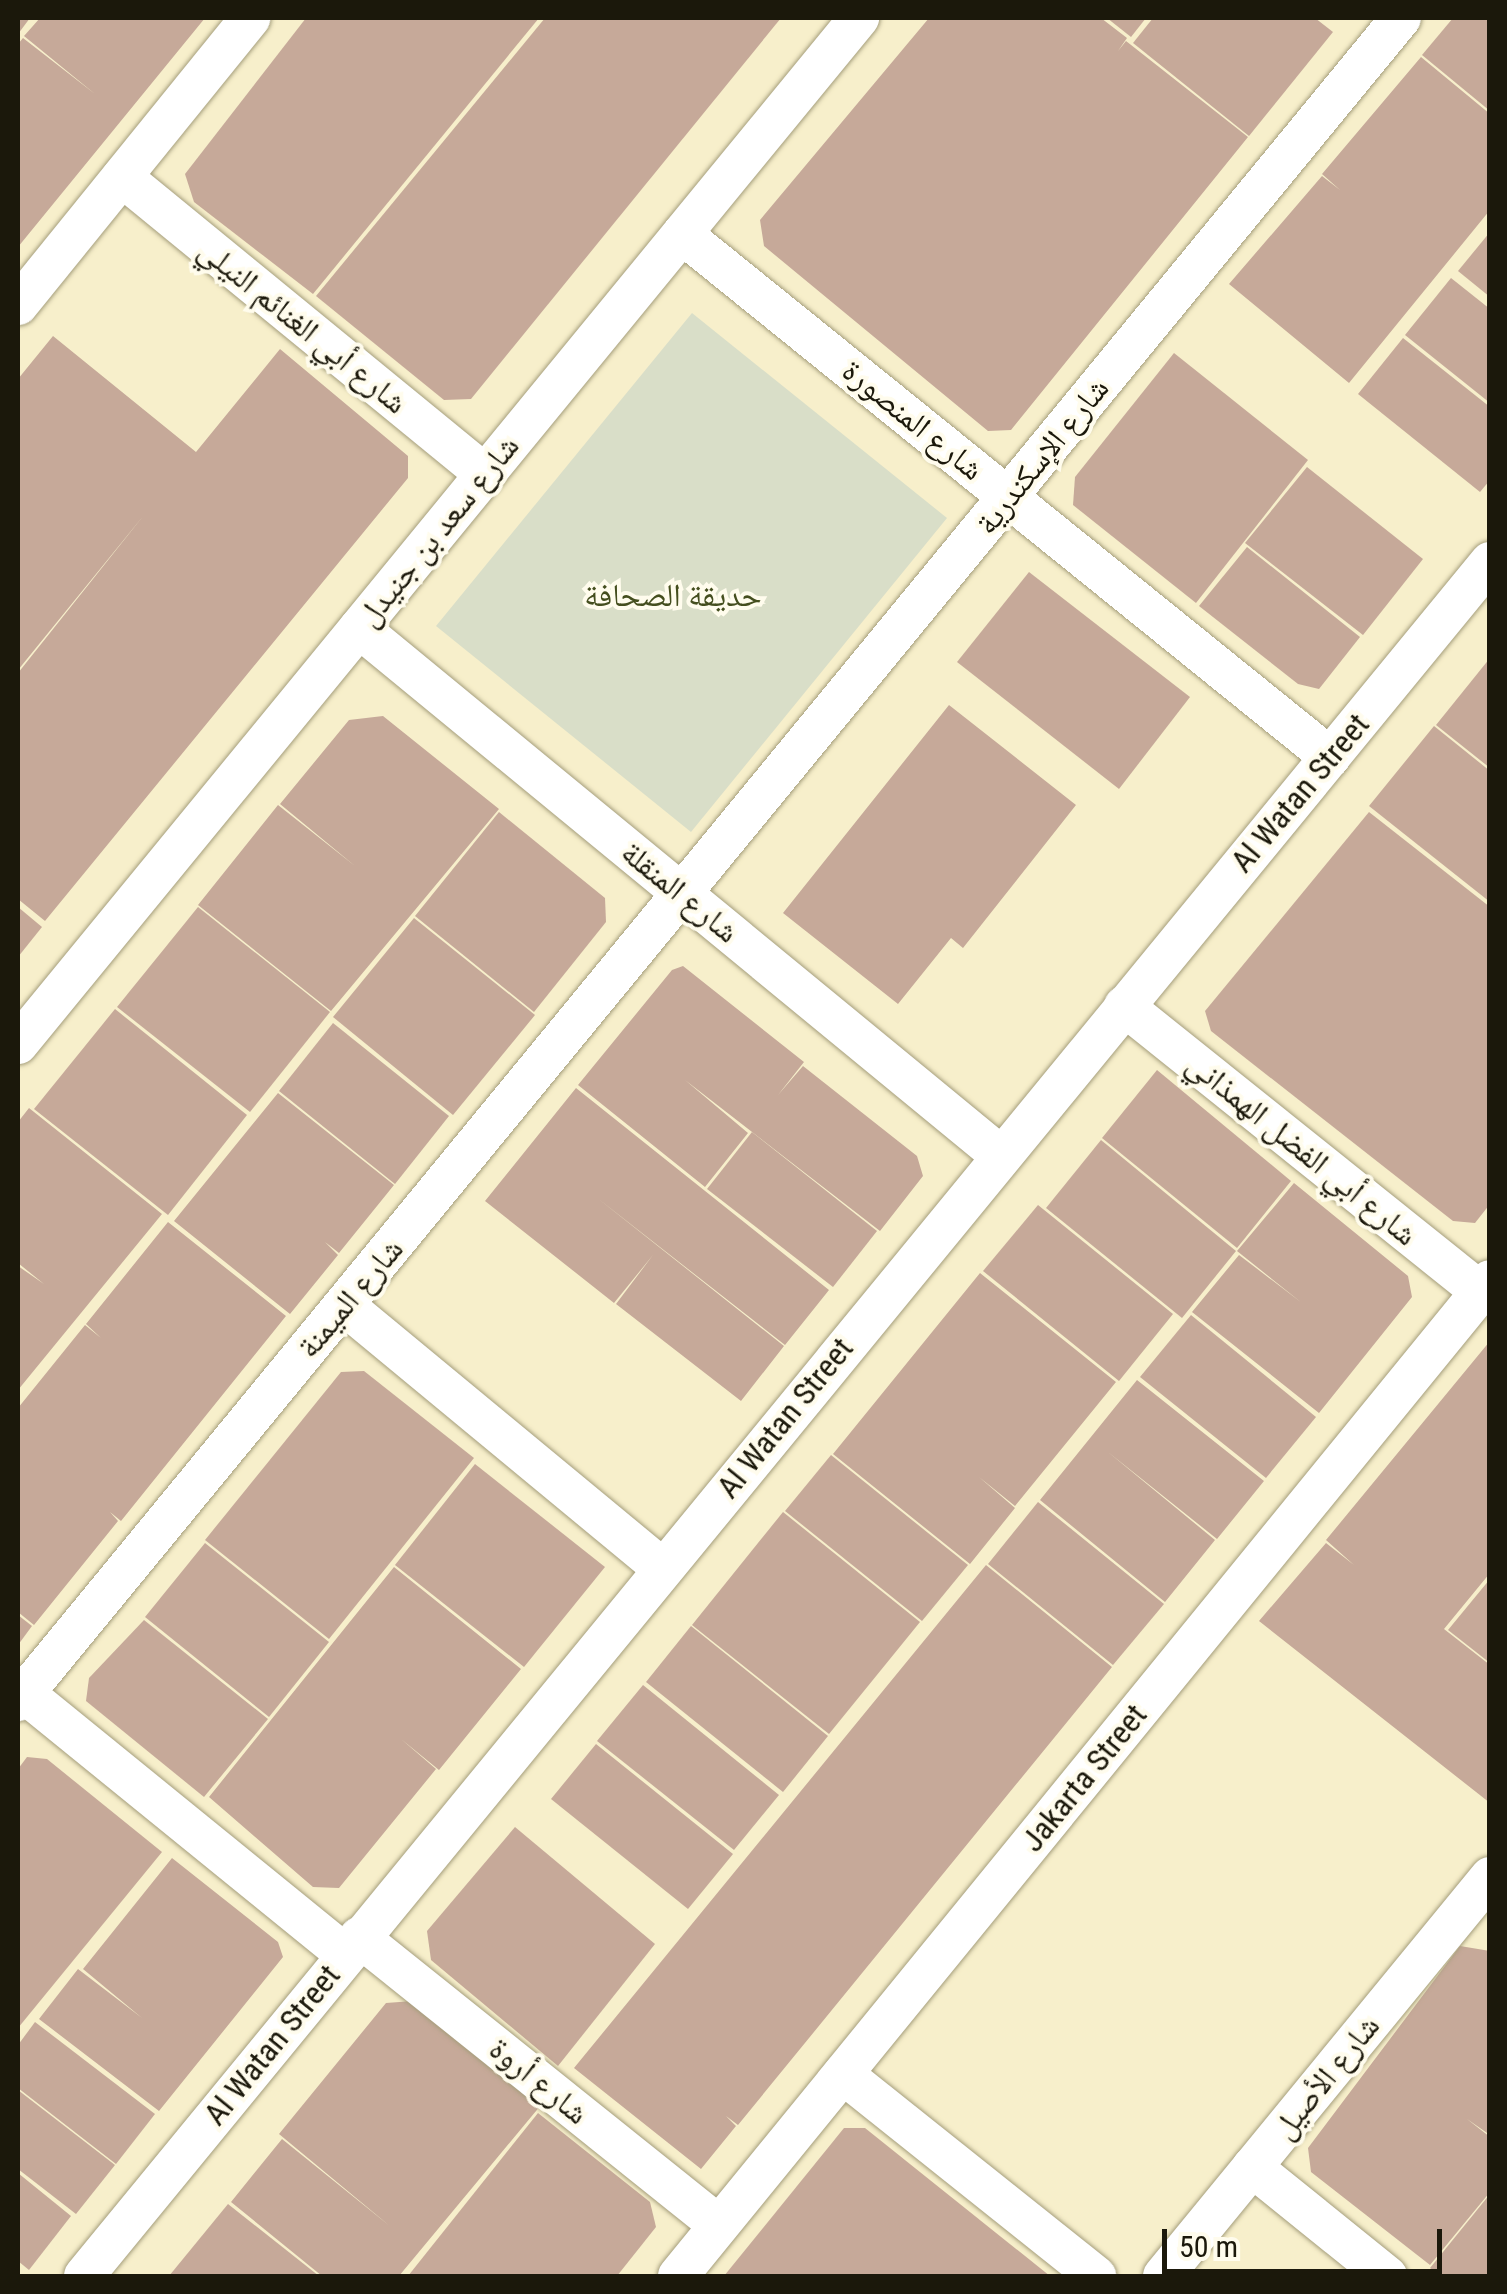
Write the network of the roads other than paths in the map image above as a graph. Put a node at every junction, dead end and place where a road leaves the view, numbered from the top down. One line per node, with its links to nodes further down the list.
1 (250, 18): 4 (street)
2 (858, 18): 5 (street, شارع سعد بن جنيدل)
3 (1401, 18): 8 (street, شارع الإسكندرية)
4 (122, 178): 6 (street); 7 (street, شارع أبي الغنائم النيلي)
5 (682, 234): 7 (street, شارع سعد بن جنيدل); 8 (street, شارع المنصورة)
6 (18, 305)
7 (485, 474): 10 (street, شارع سعد بن جنيدل)
8 (1008, 497): 11 (street, شارع المنصورة); 12 (street, شارع الإسكندرية)
9 (1490, 562): 11 (street, Al Watan Street)
10 (359, 628): 12 (street, شارع المنقلة); 14 (street, شارع سعد بن جنيدل)
11 (1330, 757): 13 (street, Al Watan Street)
12 (683, 894): 15 (street, شارع المنقلة); 17 (street, شارع الميمنة)
13 (1124, 1006): 15 (street, Al Watan Street); 16 (street, شارع أبي الفضل الهمذاني)
14 (18, 1044)
15 (1001, 1156): 18 (street, Al Watan Street)
16 (1485, 1285): 22 (street, Jakarta Street)
17 (344, 1305): 18 (street); 19 (street, شارع الميمنة)
18 (662, 1568): 21 (street, Al Watan Street)
19 (21, 1697): 21 (street, شارع أروة)
20 (1485, 1891): 23 (street, شارع الأصيل)
21 (352, 1946): 24 (street, شارع أروة); 25 (street, Al Watan Street)
22 (842, 2074): 24 (street, Jakarta Street); 27 (street)
23 (1252, 2167): 28 (street, شارع الأصيل); 29 (street)
24 (718, 2225): 26 (street, Jakarta Street)
25 (84, 2276)
26 (678, 2276)
27 (1096, 2276)
28 (1163, 2276)
29 (1387, 2276)

